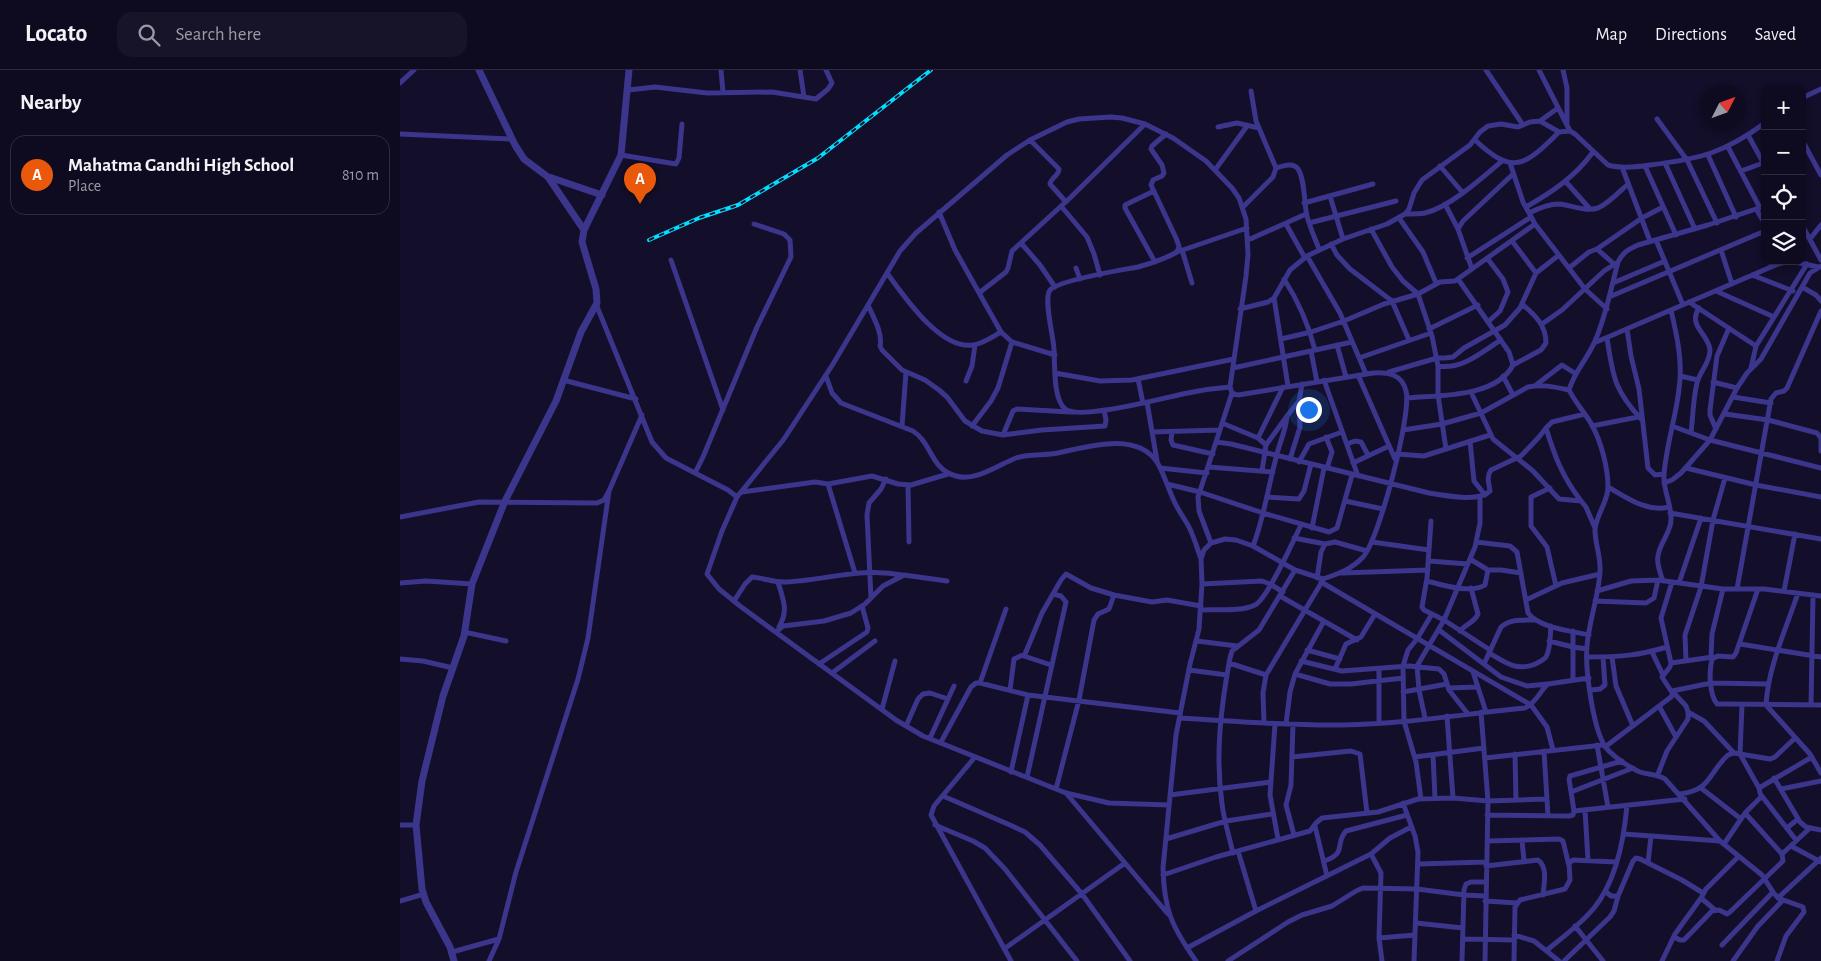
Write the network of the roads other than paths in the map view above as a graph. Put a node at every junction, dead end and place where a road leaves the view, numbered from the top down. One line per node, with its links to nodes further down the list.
1 (414, 70): 11 (street)
2 (479, 70): 34 (street)
3 (629, 70): 13 (street)
4 (722, 70): 15 (street)
5 (800, 70): 17 (street)
6 (826, 70): 17 (street)
7 (1495, 70): 10 (street)
8 (1539, 70): 18 (street)
9 (1563, 70): 24 (street)
10 (1487, 72): 23 (street)
11 (400, 83)
12 (1821, 89): 16 (street)
13 (628, 90): 15 (street); 40 (street)
14 (1251, 91): 28 (street)
15 (723, 92): 17 (street)
16 (1806, 96)
17 (804, 97)
18 (1558, 108): 20 (street); 24 (street)
19 (1657, 119): 43 (street)
20 (1540, 121): 23 (street); 30 (street)
21 (682, 124): 40 (street)
22 (1145, 124): 32 (street); 35 (street); 65 (street)
23 (1523, 125): 36 (street)
24 (1567, 125): 29 (street)
25 (1218, 126): 26 (street)
26 (1247, 126): 28 (street); 52 (street)
27 (1761, 126): 33 (street)
28 (1259, 128): 51 (street)
29 (1570, 131): 30 (street); 39 (street)
30 (1559, 132): 45 (street)
31 (400, 134): 34 (street)
32 (1166, 134): 52 (street); 60 (street)
33 (1748, 135): 37 (street); 42 (street)
34 (512, 139): 56 (street)
35 (1030, 140): 65 (street); 73 (street)
36 (1475, 140): 44 (street); 48 (street)
37 (1728, 147): 41 (street); 53 (street)
38 (1806, 147): 55 (street)
39 (1593, 152): 50 (street); 57 (street)
40 (621, 155): 62 (street)
41 (1708, 155): 43 (street); 78 (street)
42 (1761, 159)
43 (1686, 160): 46 (street); 82 (street)
44 (1502, 161): 45 (street); 61 (street)
45 (1510, 163): 54 (street)
46 (1665, 164): 49 (street); 91 (street)
47 (1761, 165): 53 (street)
48 (1440, 166): 61 (street); 76 (street)
49 (1645, 166): 50 (street); 70 (street)
50 (1622, 167): 59 (street)
51 (1276, 168): 66 (street); 69 (street)
52 (1215, 170): 69 (street)
53 (1741, 172): 71 (street)
54 (1513, 174): 74 (street); 90 (street)
55 (1821, 175)
56 (548, 177): 62 (street); 92 (street)
57 (1566, 182): 72 (street); 74 (street)
58 (1374, 184): 63 (street)
59 (1628, 184): 72 (street); 80 (street)
60 (1154, 191): 106 (street); 114 (street)
61 (1463, 193): 67 (street)
62 (602, 195): 92 (street)
63 (1330, 196): 66 (street); 77 (street)
64 (1396, 201): 77 (street)
65 (1066, 202): 68 (street)
66 (1304, 203): 75 (street)
67 (1445, 204): 76 (street); 90 (street)
68 (1061, 206): 101 (street); 125 (street)
69 (1243, 206): 88 (street)
70 (1663, 207): 80 (street); 95 (street)
71 (1760, 208): 78 (street); 81 (street)
72 (1590, 209): 74 (street)
73 (939, 212): 123 (street); 139 (street)
74 (1529, 212): 86 (street); 109 (street)
75 (1306, 214): 84 (street); 85 (street)
76 (1405, 214): 79 (street)
77 (1335, 216): 85 (street); 96 (street)
78 (1736, 216): 82 (street)
79 (1399, 218): 89 (street); 131 (street)
80 (1642, 218): 99 (street); 104 (street)
81 (1764, 220)
82 (1717, 223): 91 (street)
83 (754, 224): 219 (street)
84 (1286, 224): 98 (street); 108 (street)
85 (1309, 224): 103 (street)
86 (1535, 224): 100 (street); 107 (street)
87 (1821, 225): 97 (street)
88 (1247, 228): 98 (street); 106 (street)
89 (1371, 229): 96 (street); 141 (street)
90 (1458, 229): 109 (street)
91 (1695, 229): 95 (street)
92 (584, 230): 147 (street)
93 (1806, 232): 97 (street)
94 (1761, 233): 105 (street)
95 (1676, 235): 99 (street)
96 (1343, 238): 102 (street)
97 (1810, 239): 113 (street)
98 (1248, 240): 153 (street)
99 (1653, 240): 112 (street); 115 (street)
100 (1512, 241): 110 (street); 124 (street)
101 (1021, 243): 134 (street); 139 (street)
102 (1330, 244): 103 (street); 144 (street)
103 (1319, 249): 108 (street)
104 (1597, 249): 115 (street); 120 (street)
105 (1722, 250): 122 (street); 133 (street)
106 (1179, 251): 114 (street); 130 (street)
107 (1559, 255): 120 (street); 124 (street)
108 (1306, 257): 129 (street); 158 (street)
109 (1468, 258): 121 (street)
110 (1487, 258): 121 (street); 159 (street)
111 (671, 260): 219 (street)
112 (1665, 260): 122 (street); 132 (street)
113 (1821, 260)
114 (1155, 262): 125 (street)
115 (1616, 263): 132 (street); 136 (street)
116 (1807, 264): 118 (street); 138 (street)
117 (1776, 265): 126 (street)
118 (1820, 266): 135 (street)
119 (1076, 268): 127 (street)
120 (1569, 268): 136 (street)
121 (1472, 269): 128 (street)
122 (1669, 271): 142 (street); 151 (street)
123 (887, 273): 149 (street); 174 (street)
124 (1536, 274): 148 (street)
125 (1100, 275): 127 (street)
126 (1752, 275): 133 (street); 138 (street)
127 (1080, 279): 134 (street)
128 (1458, 279): 131 (street); 150 (street)
129 (1284, 280): 143 (street); 166 (street)
130 (1192, 283)
131 (1436, 283): 141 (street)
132 (1613, 283): 142 (street)
133 (1732, 284): 137 (street)
134 (1055, 286): 178 (street)
135 (1802, 287): 140 (street); 145 (street)
136 (1585, 289): 154 (street); 160 (street)
137 (1716, 290): 146 (street); 157 (street)
138 (1790, 291): 140 (street); 157 (street)
139 (979, 293): 165 (street)
140 (1798, 293): 186 (street)
141 (1418, 294): 144 (street); 163 (street)
142 (1609, 297): 154 (street)
143 (1274, 298): 153 (street); 168 (street)
144 (1392, 301): 158 (street); 169 (street)
145 (1821, 301)
146 (1689, 302): 151 (street); 152 (street)
147 (596, 304): 198 (street); 215 (street)
148 (1522, 304): 160 (street); 164 (street)
149 (868, 305): 187 (street); 193 (street)
150 (1478, 305): 159 (street); 163 (street)
151 (1683, 305): 155 (street)
152 (1699, 308): 161 (street); 200 (street)
153 (1240, 309): 182 (street)
154 (1606, 309): 173 (street)
155 (1671, 310): 162 (street); 195 (street)
156 (1821, 311): 218 (street)
157 (1774, 317): 176 (street)
158 (1344, 321): 166 (street); 172 (street)
159 (1489, 322): 164 (street)
160 (1542, 324): 183 (street)
161 (1729, 328): 176 (street); 203 (street)
162 (1627, 329): 167 (street); 227 (street)
163 (1430, 331): 169 (street); 181 (street)
164 (1496, 331): 170 (street); 181 (street)
165 (1000, 332): 171 (street); 174 (street)
166 (1310, 332): 168 (street); 177 (street)
167 (1607, 338): 173 (street); 227 (street)
168 (1281, 340): 179 (street)
169 (1409, 340): 180 (street)
170 (1501, 340): 183 (street); 184 (street)
171 (1012, 342): 178 (street); 232 (street)
172 (1352, 342): 175 (street); 180 (street)
173 (1594, 344): 191 (street)
174 (975, 345): 201 (street)
175 (1337, 345): 177 (street); 196 (street)
176 (1756, 346): 186 (street)
177 (1313, 350): 179 (street); 202 (street)
178 (1055, 355): 189 (street)
179 (1284, 356): 185 (street); 205 (street)
180 (1359, 358): 190 (street)
181 (1437, 358): 184 (street); 188 (street)
182 (1234, 359): 185 (street); 197 (street)
183 (1513, 365): 194 (street)
184 (1438, 366): 211 (street)
185 (1232, 368): 208 (street)
186 (1751, 369): 207 (street)
187 (906, 372): 231 (street); 232 (street)
188 (1388, 372): 190 (street); 214 (street)
189 (1055, 373): 197 (street); 221 (street)
190 (1366, 374): 192 (street)
191 (1576, 374): 206 (street); 209 (street)
192 (1358, 375): 196 (street); 254 (street)
193 (826, 376): 231 (street); 290 (street)
194 (1504, 376): 210 (street); 212 (street)
195 (1680, 376): 200 (street); 234 (street)
196 (1346, 377): 199 (street)
197 (1138, 378): 217 (street)
198 (563, 380): 215 (street); 296 (street)
199 (1324, 380): 202 (street); 241 (street)
200 (1698, 380): 242 (street)
201 (966, 381)
202 (1317, 382): 204 (street)
203 (1714, 382): 207 (street); 236 (street)
204 (1302, 384): 205 (street); 216 (street)
205 (1285, 386): 208 (street); 248 (street)
206 (1536, 386): 209 (street); 212 (street)
207 (1738, 388): 213 (street)
208 (1231, 390): 217 (street); 229 (street)
209 (1569, 390): 223 (street)
210 (1471, 392): 211 (street); 222 (street)
211 (1438, 395): 214 (street); 230 (street)
212 (1513, 396): 222 (street)
213 (1733, 397): 218 (street); 224 (street)
214 (1407, 398): 238 (street)
215 (636, 399): 225 (street)
216 (1300, 401): 226 (street); 263 (street)
217 (1145, 403): 220 (street); 239 (street)
218 (1771, 403): 228 (street)
219 (723, 410): 275 (street)
220 (1104, 410): 221 (street); 243 (street)
221 (1071, 412): 243 (street)
222 (1481, 413): 230 (street); 244 (street)
223 (1585, 414): 233 (street); 235 (street)
224 (1725, 414): 228 (street); 236 (street)
225 (642, 415): 275 (street); 289 (street)
226 (1286, 416): 253 (street); 260 (street)
227 (1640, 419): 233 (street); 277 (street)
228 (1768, 420): 256 (street); 258 (street)
229 (1222, 423): 237 (street); 248 (street)
230 (1442, 424): 238 (street); 255 (street)
231 (902, 426): 276 (street)
232 (972, 426): 243 (street)
233 (1592, 426): 287 (street)
234 (1672, 426): 242 (street); 277 (street)
235 (1546, 428): 245 (street); 247 (street)
236 (1716, 429): 249 (street)
237 (1220, 430): 240 (street); 250 (street)
238 (1402, 430): 262 (street)
239 (1152, 432): 240 (street); 268 (street)
240 (1172, 432): 259 (street)
241 (1342, 432): 246 (street); 252 (street)
242 (1691, 433): 249 (street)
243 (1003, 435)
244 (1490, 435): 251 (street); 264 (street)
245 (1548, 436): 247 (street); 298 (street)
246 (1326, 437): 265 (street); 269 (street)
247 (1540, 437): 264 (street)
248 (1258, 438): 253 (street)
249 (1710, 440): 258 (street); 270 (street)
250 (1216, 442): 257 (street); 259 (street)
251 (1470, 442): 255 (street); 292 (street)
252 (1347, 444): 261 (street); 266 (street)
253 (1266, 445): 257 (street)
254 (1389, 446): 261 (street); 262 (street)
255 (1446, 449): 262 (street)
256 (1821, 451)
257 (1266, 453): 260 (street); 273 (street)
258 (1762, 453): 271 (street); 286 (street)
259 (1213, 454): 272 (street)
260 (1276, 456): 263 (street); 274 (street)
261 (1368, 456): 266 (street)
262 (1396, 457): 284 (street)
263 (1290, 459): 265 (street)
264 (1517, 459): 288 (street); 292 (street)
265 (1299, 462): 267 (street)
266 (1353, 462): 278 (street)
267 (1311, 464): 269 (street); 294 (street)
268 (1159, 466): 272 (street); 276 (street); 283 (street)
269 (1326, 468): 278 (street); 308 (street)
270 (1686, 468): 279 (street); 281 (street)
271 (1821, 468)
272 (1208, 470): 273 (street); 291 (street)
273 (1262, 471): 274 (street)
274 (1273, 472): 294 (street)
275 (695, 473): 293 (street)
276 (948, 474): 285 (street)
277 (1664, 474): 281 (street)
278 (1355, 475): 284 (street); 297 (street)
279 (1725, 478): 286 (street); 304 (street)
280 (886, 479): 282 (street); 285 (street); 328 (street)
281 (1664, 483): 300 (street)
282 (828, 484): 290 (street); 329 (street)
283 (1167, 484): 291 (street); 321 (street)
284 (1390, 484): 292 (street); 299 (street)
285 (908, 485): 313 (street)
286 (1756, 485): 295 (street); 307 (street)
287 (1608, 487): 300 (street); 309 (street)
288 (1550, 488): 298 (street); 346 (street)
289 (609, 490): 296 (street); 591 (street)
290 (742, 492): 293 (street)
291 (1200, 492): 301 (street); 316 (street)
292 (1482, 496): 315 (street)
293 (737, 497): 363 (street)
294 (1267, 497): 301 (street)
295 (1821, 497)
296 (505, 501): 302 (street); 343 (street)
297 (1345, 501): 299 (street); 308 (street)
298 (1581, 501): 309 (street)
299 (1383, 509): 314 (street)
300 (1670, 510): 303 (street); 335 (street)
301 (1263, 513): 306 (street); 318 (street)
302 (400, 516)
303 (1701, 518): 304 (street); 342 (street)
304 (1713, 520): 307 (street); 347 (street)
305 (1431, 521): 319 (street)
306 (1301, 525): 308 (street); 311 (street)
307 (1749, 526): 310 (street); 351 (street)
308 (1312, 528)
309 (1595, 529): 332 (street)
310 (1794, 534): 312 (street); 354 (street)
311 (1294, 538): 317 (street); 324 (street)
312 (1821, 539)
313 (908, 542)
314 (1372, 542): 319 (street); 320 (street)
315 (1476, 542): 323 (street); 331 (street)
316 (1211, 543): 318 (street); 321 (street)
317 (1325, 544): 320 (street); 334 (street)
318 (1253, 546): 324 (street)
319 (1429, 550): 322 (street)
320 (1367, 551): 330 (street)
321 (1201, 559): 344 (street)
322 (1429, 561): 323 (street); 326 (street)
323 (1469, 561): 327 (street); 348 (street)
324 (1282, 563): 325 (street); 345 (street)
325 (1295, 570): 334 (street); 357 (street)
326 (1428, 570): 330 (street); 338 (street)
327 (1488, 570): 331 (street); 349 (street)
328 (870, 572): 329 (street); 333 (street); 361 (street)
329 (855, 573): 339 (street)
330 (1340, 573): 337 (street)
331 (1521, 573): 362 (street)
332 (1600, 574): 346 (street); 353 (street)
333 (904, 575): 336 (street); 361 (street)
334 (1317, 578): 337 (street)
335 (1660, 580): 340 (street); 353 (street); 364 (street)
336 (947, 581)
337 (1322, 581): 368 (street); 369 (street)
338 (1427, 581): 348 (street); 370 (street)
339 (778, 582): 363 (street); 375 (street)
340 (1672, 582): 342 (street); 390 (street)
341 (400, 583): 343 (street)
342 (1679, 583): 347 (street)
343 (472, 584): 379 (street)
344 (1202, 584): 345 (street); 366 (street)
345 (1270, 584): 357 (street); 366 (street)
346 (1556, 586): 362 (street)
347 (1701, 587): 350 (street); 408 (street)
348 (1458, 588): 349 (street); 371 (street)
349 (1471, 588): 377 (street)
350 (1723, 589): 351 (street); 402 (street)
351 (1737, 589): 352 (street)
352 (1758, 589): 354 (street); 387 (street)
353 (1597, 591): 364 (street)
354 (1784, 591): 355 (street)
355 (1798, 593): 359 (street); 394 (street)
356 (1053, 594): 358 (street); 397 (street); 413 (street)
357 (1282, 594): 368 (street); 388 (street)
358 (1114, 595): 366 (street); 445 (street)
359 (1813, 595): 360 (street); 399 (street)
360 (1821, 596)
361 (871, 598): 365 (street)
362 (1526, 600): 372 (street)
363 (734, 601): 375 (street)
364 (1595, 601): 380 (street)
365 (862, 606): 375 (street); 411 (street)
366 (1200, 608): 385 (street)
367 (1006, 609): 430 (street)
368 (1305, 610): 373 (street); 425 (street)
369 (1375, 614): 381 (street); 382 (street)
370 (1432, 614): 371 (street); 381 (street)
371 (1444, 620): 376 (street); 377 (street)
372 (1534, 620): 374 (street); 395 (street)
373 (1324, 621): 382 (street); 393 (street)
374 (1551, 626): 378 (street); 386 (street)
375 (777, 630): 411 (street)
376 (1439, 630): 389 (street); 412 (street)
377 (1460, 630): 395 (street)
378 (1573, 631): 380 (street); 391 (street)
379 (464, 632): 383 (street); 416 (street)
380 (1589, 635): 392 (street)
381 (1417, 639): 389 (street); 414 (street)
382 (1357, 640): 405 (street)
383 (506, 641)
384 (875, 641): 421 (street)
385 (1197, 641): 388 (street); 418 (street)
386 (1549, 641): 391 (street); 395 (street)
387 (1740, 644): 394 (street); 402 (street)
388 (1238, 646): 409 (street)
389 (1429, 646): 415 (street); 420 (street)
390 (1667, 647): 396 (street); 410 (street)
391 (1573, 648): 392 (street); 429 (street)
392 (1587, 649): 398 (street)
393 (1307, 650): 405 (street); 407 (street)
394 (1778, 650): 399 (street); 433 (street)
395 (1490, 652): 412 (street)
396 (1652, 652): 401 (street); 423 (street)
397 (1024, 656): 413 (street); 437 (street)
398 (1587, 656): 400 (street); 427 (street)
399 (1812, 656): 403 (street); 449 (street)
400 (1603, 657): 401 (street); 439 (street)
401 (1612, 657): 467 (street)
402 (1713, 657): 408 (street); 431 (street)
403 (1821, 657)
404 (400, 659): 416 (street)
405 (1340, 659): 419 (street)
406 (895, 661): 452 (street)
407 (1301, 661): 419 (street); 422 (street)
408 (1686, 661): 410 (street)
409 (1229, 663): 424 (street); 425 (street)
410 (1671, 663): 423 (street)
411 (819, 664): 421 (street)
412 (1484, 664): 432 (street)
413 (1051, 665): 443 (street)
414 (1403, 666): 415 (street); 417 (street); 426 (street)
415 (1417, 666): 435 (street); 438 (street)
416 (452, 668): 531 (street)
417 (1379, 669): 419 (street); 428 (street)
418 (1189, 670): 424 (street); 456 (street)
419 (1336, 670)
420 (1473, 671): 436 (street); 447 (street)
421 (832, 673): 452 (street)
422 (1295, 674): 428 (street); 464 (street)
423 (1663, 674): 440 (street)
424 (1227, 675): 459 (street)
425 (1266, 675): 461 (street)
426 (1403, 678): 428 (street); 441 (street)
427 (1589, 678): 429 (street); 439 (street)
428 (1379, 680): 462 (street)
429 (1572, 680): 432 (street)
430 (980, 683): 437 (street); 471 (street)
431 (1711, 683): 433 (street); 440 (street); 446 (street)
432 (1548, 684): 447 (street)
433 (1768, 684): 448 (street)
434 (954, 686): 444 (street)
435 (1447, 686): 436 (street); 438 (street); 455 (street)
436 (1478, 686): 453 (street)
437 (1010, 690): 442 (street)
438 (1419, 690): 441 (street); 458 (street)
439 (1590, 690): 472 (street)
440 (1672, 691): 451 (street); 454 (street)
441 (1403, 692): 460 (street)
442 (1028, 695): 443 (street); 489 (street)
443 (1045, 695): 445 (street); 492 (street)
444 (948, 699): 466 (street); 469 (street)
445 (1078, 700): 456 (street); 500 (street)
446 (1742, 704): 448 (street); 478 (street)
447 (1532, 705): 453 (street); 474 (street)
448 (1766, 705): 449 (street); 470 (street)
449 (1811, 705): 450 (street)
450 (1821, 705)
451 (1659, 706): 467 (street); 468 (street)
452 (882, 709): 466 (street)
453 (1484, 712): 455 (street); 473 (street)
454 (1688, 712): 468 (street); 478 (street)
455 (1468, 714): 457 (street)
456 (1180, 715): 459 (street); 505 (street)
457 (1447, 716): 458 (street); 476 (street)
458 (1425, 718): 460 (street)
459 (1220, 720): 461 (street); 497 (street)
460 (1404, 720): 462 (street); 482 (street)
461 (1264, 723): 463 (street)
462 (1379, 723): 465 (street)
463 (1274, 724): 464 (street); 496 (street)
464 (1286, 724): 465 (street)
465 (1293, 724): 481 (street)
466 (906, 726): 469 (street)
467 (1634, 726): 472 (street)
468 (1676, 737): 490 (street)
469 (930, 738): 471 (street)
470 (1795, 738): 478 (street); 485 (street)
471 (941, 742): 480 (street)
472 (1602, 746): 474 (street); 486 (street); 487 (street)
473 (1484, 748): 476 (street); 483 (street)
474 (1553, 750): 475 (street)
475 (1544, 751): 477 (street); 511 (street)
476 (1450, 753): 479 (street); 509 (street)
477 (1514, 754): 483 (street); 513 (street)
478 (1737, 754): 498 (street); 499 (street)
479 (1433, 755): 482 (street); 508 (street)
480 (976, 757): 489 (street); 507 (street)
481 (1292, 757): 521 (street); 539 (street)
482 (1415, 757): 510 (street)
483 (1485, 758): 514 (street)
484 (1821, 758): 485 (street)
485 (1813, 759): 491 (street); 493 (street)
486 (1622, 761): 487 (street); 488 (street)
487 (1600, 767): 494 (street); 502 (street)
488 (1633, 768): 490 (street); 494 (street)
489 (1011, 772): 492 (street)
490 (1658, 774): 504 (street)
491 (1821, 774)
492 (1027, 777): 500 (street)
493 (1774, 778): 499 (street); 501 (street)
494 (1603, 780): 502 (street); 518 (street)
495 (1821, 781): 501 (street)
496 (1270, 782): 497 (street); 523 (street)
497 (1220, 788): 505 (street); 529 (street)
498 (1701, 788): 504 (street); 527 (street)
499 (1759, 788): 506 (street)
500 (1056, 789): 503 (street)
501 (1781, 789): 528 (street)
502 (1571, 792): 520 (street)
503 (1066, 793): 516 (street); 557 (street)
504 (1680, 794): 512 (street)
505 (1170, 795): 516 (street)
506 (1761, 795): 522 (street); 535 (street)
507 (943, 796): 532 (street); 571 (street)
508 (1435, 798): 509 (street); 510 (street)
509 (1453, 798): 514 (street)
510 (1422, 799): 515 (street)
511 (1547, 799): 513 (street); 526 (street)
512 (1684, 799): 517 (street); 546 (street)
513 (1516, 800): 514 (street)
514 (1488, 801): 525 (street)
515 (1403, 803): 521 (street); 524 (street)
516 (1169, 805): 541 (street)
517 (1627, 805): 518 (street); 538 (street)
518 (1608, 808): 519 (street)
519 (1585, 810): 520 (street); 552 (street)
520 (1574, 811): 526 (street)
521 (1367, 813): 533 (street)
522 (1745, 813): 527 (street); 550 (street)
523 (1272, 814): 529 (street); 542 (street)
524 (1407, 815): 534 (street); 554 (street)
525 (1488, 815): 526 (street); 545 (street)
526 (1548, 816)
527 (1741, 819): 546 (street)
528 (1798, 819): 535 (street); 536 (street)
529 (1226, 821): 541 (street); 548 (street)
530 (400, 825): 531 (street)
531 (416, 825): 570 (street)
532 (935, 825): 583 (street); 597 (street)
533 (1314, 826): 539 (street); 554 (street)
534 (1412, 827): 549 (street); 559 (street)
535 (1787, 828): 544 (street)
536 (1810, 828): 537 (street); 544 (street)
537 (1821, 830)
538 (1624, 834): 540 (street); 556 (street)
539 (1294, 835): 542 (street)
540 (1651, 836): 546 (street); 558 (street)
541 (1166, 839): 562 (street)
542 (1278, 839): 548 (street)
543 (1522, 840): 545 (street); 555 (street); 561 (street)
544 (1796, 840): 547 (street)
545 (1487, 841): 560 (street)
546 (1722, 843): 551 (street)
547 (1791, 846): 550 (street); 553 (street)
548 (1235, 852): 562 (street); 581 (street)
549 (1371, 854): 563 (street); 566 (street)
550 (1782, 854): 564 (street)
551 (1738, 857): 564 (street); 573 (street)
552 (1588, 860): 556 (street); 561 (street)
553 (1820, 860): 577 (street)
554 (1324, 861): 563 (street)
555 (1524, 861): 560 (street); 572 (street)
556 (1616, 862): 568 (street)
557 (1125, 863): 571 (street); 582 (street)
558 (1648, 863): 573 (street); 575 (street)
559 (1418, 864): 560 (street); 567 (street)
560 (1486, 864): 565 (street)
561 (1569, 866): 572 (street)
562 (1163, 876): 582 (street)
563 (1328, 876): 581 (street)
564 (1765, 880): 569 (street); 580 (street)
565 (1485, 882): 574 (street); 576 (street)
566 (1380, 888): 567 (street); 589 (street); 606 (street)
567 (1417, 889): 574 (street); 584 (street)
568 (1605, 891): 575 (street); 585 (street)
569 (1773, 892): 577 (street); 595 (street)
570 (424, 894): 578 (street); 599 (street)
571 (1082, 894): 583 (street); 604 (street)
572 (1543, 895): 579 (street)
573 (1702, 895): 580 (street); 588 (street)
574 (1464, 896): 576 (street); 586 (street)
575 (1618, 896): 594 (street)
576 (1485, 898): 579 (street); 593 (street)
577 (1780, 899): 616 (street); 617 (street)
578 (400, 901)
579 (1517, 903): 590 (street)
580 (1715, 910): 588 (street)
581 (1256, 911): 596 (street)
582 (1168, 914): 596 (street)
583 (1046, 920): 597 (street); 603 (street)
584 (1416, 923): 586 (street); 587 (street)
585 (1575, 926): 594 (street); 598 (street)
586 (1463, 928): 592 (street)
587 (1415, 935): 589 (street); 608 (street)
588 (1674, 937): 615 (street)
589 (1379, 938): 607 (street)
590 (1514, 938): 593 (street); 598 (street); 611 (street)
591 (498, 939): 599 (street); 601 (street)
592 (1463, 939): 593 (street); 609 (street)
593 (1485, 939): 610 (street)
594 (1587, 940): 613 (street); 614 (street)
595 (1722, 945)
596 (1187, 948): 605 (street)
597 (1004, 949): 602 (street)
598 (1548, 950): 612 (street)
599 (452, 952): 600 (street)
600 (454, 961)
601 (489, 961)
602 (1011, 961)
603 (1077, 961)
604 (1130, 961)
605 (1196, 961)
606 (1228, 961)
607 (1382, 961)
608 (1414, 961)
609 (1462, 961)
610 (1485, 961)
611 (1514, 961)
612 (1559, 961)
613 (1564, 961)
614 (1603, 961)
615 (1662, 961)
616 (1733, 961)
617 (1778, 961)

